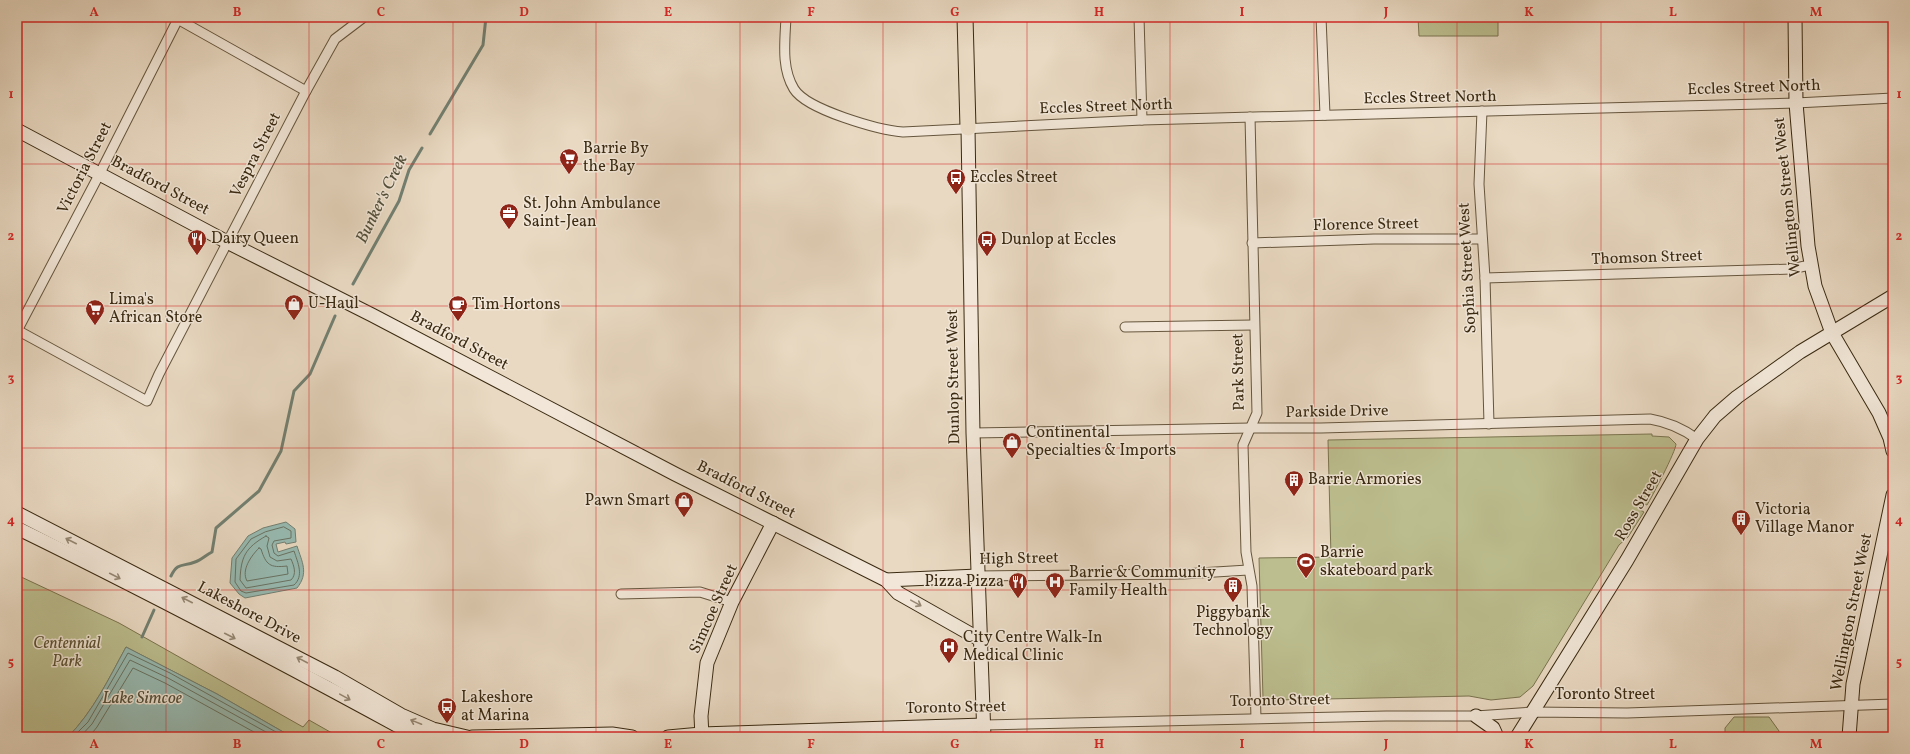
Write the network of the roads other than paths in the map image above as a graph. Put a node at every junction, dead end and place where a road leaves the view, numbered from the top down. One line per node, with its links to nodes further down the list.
1 (364, 17): 8 (street, Vespra Street)
2 (786, 17): 15 (street, Eccles Street North)
3 (965, 17): 15 (main road, Dunlop Street West)
4 (1139, 17): 14 (street)
5 (1322, 17): 12 (street)
6 (1795, 17): 10 (main road, Wellington Street West)
7 (177, 18): 8 (street); 17 (street, Victoria Street)
8 (306, 91): 19 (street, Vespra Street)
9 (1893, 98): 10 (street, Eccles Street North)
10 (1796, 102): 11 (street, Eccles Street North); 21 (main road, Wellington Street West)
11 (1482, 112): 12 (street, Eccles Street North); 18 (street, Sophia Street West)
12 (1325, 115): 13 (street, Eccles Street North)
13 (1250, 117): 14 (street, Eccles Street North); 20 (street, Park Street)
14 (1142, 120): 15 (street, Eccles Street North)
15 (968, 128): 30 (main road, Dunlop Street West)
16 (17, 130): 17 (main road, Bradford Street)
17 (100, 173): 19 (main road, Bradford Street); 26 (street, Victoria Street)
18 (1481, 239): 20 (street, Florence Street); 22 (street, Sophia Street West)
19 (229, 243): 26 (street, Vespra Street); 35 (main road, Bradford Street)
20 (1252, 243): 24 (street, Park Street)
21 (1810, 265): 22 (street, Thomson Street); 27 (main road, Wellington Street West)
22 (1485, 278): 28 (street, Sophia Street West)
23 (1893, 296): 27 (main road, Ross Street)
24 (1253, 325): 25 (street); 29 (street, Park Street)
25 (1125, 327)
26 (17, 331)
27 (1832, 333): 31 (main road, Ross Street); 32 (main road, Wellington Street West)
28 (1489, 424): 29 (street, Parkside Drive); 31 (street, Parkside Drive)
29 (1251, 428): 30 (street, Parkside Drive); 37 (street, Park Street)
30 (973, 434): 38 (main road, Dunlop Street West)
31 (1697, 439): 45 (main road, Ross Street)
32 (1893, 451)
33 (1893, 495): 44 (main road, Wellington Street West)
34 (17, 513): 51 (main road, Lakeshore Drive, one-way to 34)
35 (773, 523): 39 (main road, Bradford Street); 41 (main road, Simcoe Street)
36 (17, 528): 50 (main road, one-way to 50)
37 (1248, 570): 38 (street, High Street); 47 (street, Park Street)
38 (978, 576): 39 (main road, High Street); 42 (main road, Dunlop Street West)
39 (886, 580): 42 (main road, one-way to 42)
40 (621, 594): 41 (street)
41 (732, 602): 49 (main road, Simcoe Street)
42 (981, 640): 48 (main road, Dunlop Street West)
43 (1893, 704): 44 (street, Toronto Street)
44 (1851, 705): 45 (street, Toronto Street); 57 (main road, Wellington Street West)
45 (1532, 712): 46 (street, Toronto Street); 56 (main road, Ross Street)
46 (1476, 716): 47 (street, Toronto Street); 55 (main road)
47 (1256, 718): 48 (street, Toronto Street)
48 (984, 731): 49 (main road, Toronto Street)
49 (702, 736): 54 (main road, Toronto Street)
50 (423, 737)
51 (467, 737)
52 (472, 737): 53 (main road)
53 (632, 737)
54 (668, 737)
55 (1497, 737)
56 (1517, 737)
57 (1849, 737)

